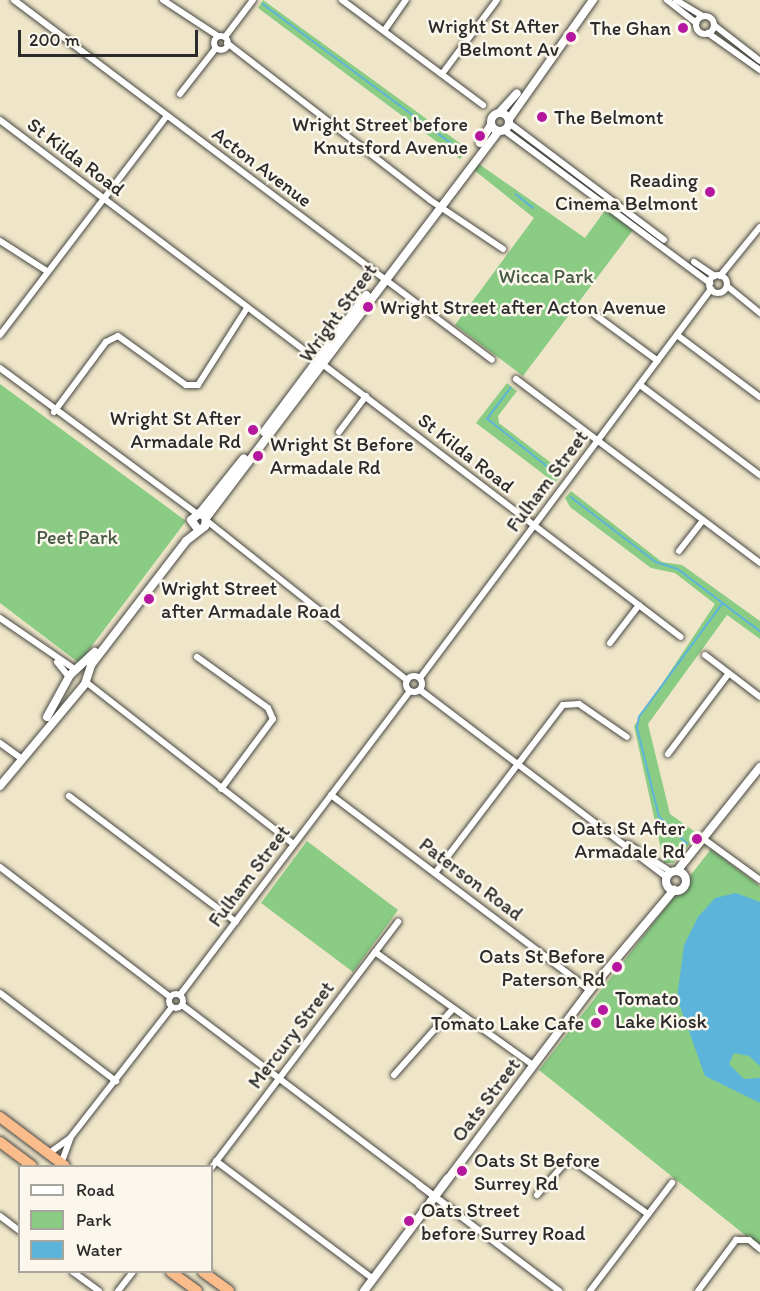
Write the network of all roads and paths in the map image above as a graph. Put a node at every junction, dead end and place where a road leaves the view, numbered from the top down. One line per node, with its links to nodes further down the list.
1 (14, 0): 25 (street, Acton Avenue)
2 (164, 0): 14 (street)
3 (253, 0): 17 (street)
4 (342, 0): 15 (street)
5 (406, 0): 15 (street)
6 (497, 0): 21 (street)
7 (587, 0): 24 (street, Wright Street)
8 (593, 0): 28 (street, Wright Street)
9 (668, 0): 12 (street)
10 (676, 0): 11 (street)
11 (704, 16): 12 (street); 13 (street)
12 (696, 23): 16 (street)
13 (714, 25): 16 (street); 19 (street)
14 (200, 26): 17 (street); 18 (street)
15 (384, 31): 21 (street)
16 (708, 33): 20 (street)
17 (224, 41): 18 (street); 18 (street); 30 (street)
18 (215, 45): 22 (street)
19 (760, 61)
20 (760, 70)
21 (441, 74): 23 (street)
22 (180, 94)
23 (483, 105)
24 (500, 112): 27 (street, Wright Street); 28 (street)
25 (167, 116): 29 (street); 37 (street, Acton Avenue)
26 (0, 120): 29 (street, St Kilda Road)
27 (491, 125): 28 (street); 30 (street, Wright Street)
28 (505, 126): 30 (street, Wright Street); 36 (street); 39 (street)
29 (104, 199): 35 (street); 40 (street, St Kilda Road)
30 (437, 203): 33 (street); 37 (street, Wright Street)
31 (760, 227): 34 (street, Fulham Street)
32 (0, 241): 35 (street)
33 (502, 249)
34 (733, 264): 36 (street, Fulham Street); 38 (street, Fulham Street)
35 (47, 271): 43 (street)
36 (718, 276): 38 (street); 39 (street, Fulham Street)
37 (381, 279): 46 (street, Acton Avenue); 48 (street, Wright Street)
38 (726, 286): 39 (street); 41 (street)
39 (712, 288): 44 (street, Fulham Street)
40 (247, 308): 45 (street, St Kilda Road); 54 (street)
41 (760, 313)
42 (594, 314): 47 (street)
43 (0, 335)
44 (678, 335): 47 (street, Fulham Street); 53 (street)
45 (304, 350)
46 (492, 360)
47 (658, 361): 51 (street, Fulham Street)
48 (319, 362): 52 (street, St Kilda Road); 58 (street, Wright Street)
49 (0, 368): 54 (street)
50 (516, 379): 56 (street)
51 (640, 385): 56 (street, Fulham Street); 57 (street)
52 (366, 396): 55 (street); 60 (street, St Kilda Road)
53 (760, 397)
54 (54, 411): 58 (street)
55 (339, 432)
56 (598, 441): 59 (street); 60 (street, Fulham Street)
57 (760, 475)
58 (199, 520): 70 (street, Wright Street); 73 (street); 74 (street, Wright Street)
59 (703, 520): 61 (street); 62 (street)
60 (533, 526): 63 (street, St Kilda Road); 72 (street, Fulham Street)
61 (679, 551)
62 (760, 563)
63 (639, 605): 65 (street, St Kilda Road); 66 (street)
64 (0, 618): 69 (street)
65 (681, 637)
66 (610, 643)
67 (705, 655): 71 (street)
68 (197, 657): 86 (street)
69 (55, 659): 70 (street); 74 (street)
70 (77, 670): 74 (street, Wright Street)
71 (729, 673): 77 (street); 80 (street)
72 (420, 678): 73 (street); 75 (street)
73 (407, 680): 76 (street)
74 (78, 682): 81 (street, Wright Street); 86 (street)
75 (420, 690): 76 (street); 82 (street)
76 (410, 691): 87 (street, Fulham Street)
77 (760, 697)
78 (627, 737): 82 (street)
79 (0, 743): 81 (street)
80 (668, 754)
81 (19, 757): 84 (street, Wright Street); 85 (street, Wright Street)
82 (520, 763): 92 (street); 93 (street)
83 (760, 767): 89 (street, Oats Street)
84 (0, 778)
85 (0, 786)
86 (221, 789): 90 (street)
87 (331, 795): 90 (street, Fulham Street); 92 (street, Paterson Road)
88 (69, 796): 98 (street)
89 (705, 840): 93 (street, Oats Street); 94 (street, Oats Street); 95 (street)
90 (293, 844): 98 (street, Fulham Street)
91 (0, 867): 104 (street)
92 (435, 873): 101 (street, Paterson Road)
93 (670, 876): 94 (street); 96 (street); 97 (street, Oats Street)
94 (684, 877): 96 (street, Oats Street)
95 (760, 880)
96 (674, 890): 97 (street, Oats Street)
97 (662, 899): 101 (street, Oats Street)
98 (236, 922): 103 (street, Fulham Street)
99 (398, 922): 100 (street, Mercury Street)
100 (375, 952): 107 (street); 110 (street, Mercury Street)
101 (590, 990): 108 (street, Oats Street)
102 (0, 993): 111 (street)
103 (180, 995): 104 (street); 105 (street)
104 (170, 997): 106 (street)
105 (182, 1005): 106 (street); 110 (street)
106 (172, 1007): 111 (street)
107 (452, 1010): 108 (street); 109 (street)
108 (533, 1065): 121 (street, Oats Street)
109 (394, 1075)
110 (278, 1079): 116 (street, Mercury Street); 121 (street)
111 (116, 1081): 113 (street)
112 (0, 1117): 115 (highway)
113 (70, 1138): 115 (street); 118 (street)
114 (0, 1142): 117 (highway)
115 (48, 1154): 118 (highway)
116 (214, 1164): 130 (street)
117 (29, 1165)
118 (63, 1165)
119 (672, 1183): 122 (street)
120 (537, 1195): 122 (street)
121 (434, 1197): 130 (street, Oats Street); 136 (street)
122 (648, 1214): 137 (street)
123 (0, 1216): 124 (street)
124 (18, 1230)
125 (760, 1249): 138 (street)
126 (74, 1273): 131 (street)
127 (132, 1273): 132 (street)
128 (172, 1273): 133 (highway)
129 (204, 1273): 134 (highway)
130 (373, 1279): 135 (street, Oats Street)
131 (99, 1291)
132 (118, 1291)
133 (197, 1291)
134 (229, 1291)
135 (364, 1291)
136 (559, 1291)
137 (590, 1291)
138 (698, 1291)

